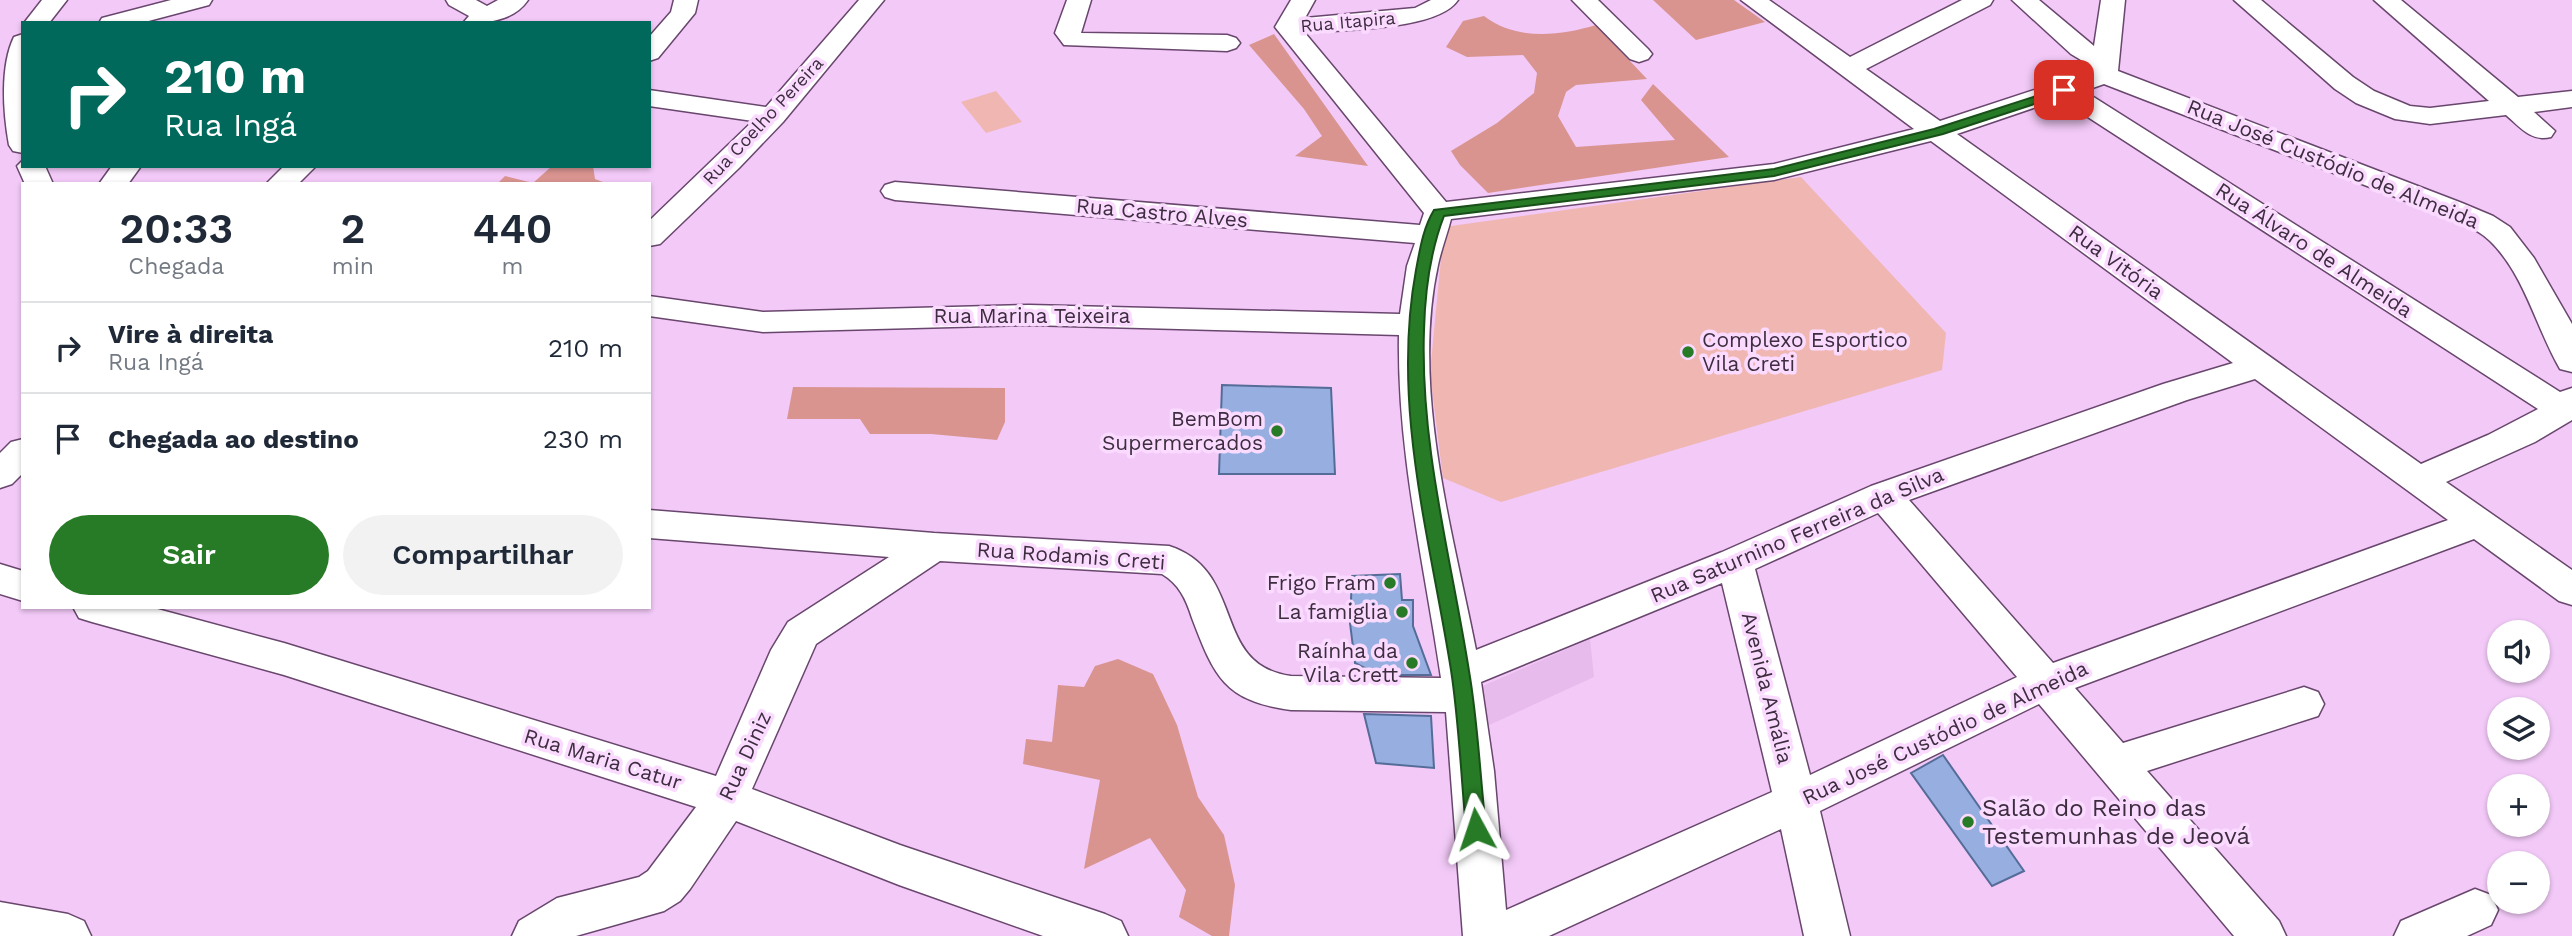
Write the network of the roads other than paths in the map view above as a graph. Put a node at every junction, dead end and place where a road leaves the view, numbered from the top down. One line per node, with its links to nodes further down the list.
1 (55, 0): 18 (street)
2 (200, 0): 19 (street)
3 (458, 0): 17 (street)
4 (516, 0): 17 (street)
5 (686, 0): 23 (street)
6 (872, 0): 32 (street, Rua Coelho Pereira)
7 (1079, 0): 21 (street)
8 (1303, 0): 20 (street)
9 (1446, 0): 20 (street, Rua Itapira)
10 (1584, 0): 24 (street)
11 (1754, 0): 25 (street, Rua Vitória)
12 (1981, 0): 25 (street)
13 (2024, 0): 26 (street, Rua José Custódio de Almeida)
14 (2113, 0): 26 (street)
15 (2246, 0): 30 (street)
16 (2386, 0): 30 (street)
17 (481, 20)
18 (38, 21)
19 (119, 21)
20 (1287, 27): 41 (street)
21 (1227, 43)
22 (16, 46): 31 (street)
23 (651, 51)
24 (1639, 54)
25 (1849, 68): 33 (street, Rua Vitória)
26 (2105, 68): 27 (street, Rua Castro Alves); 45 (street, Rua José Custódio de Almeida)
27 (2064, 90): 33 (street, Rua Castro Alves); 47 (street, Rua Álvaro de Almeida)
28 (651, 98): 32 (street)
29 (2572, 99): 30 (street)
30 (2513, 106): 34 (street)
31 (8, 111): 35 (street)
32 (773, 116): 42 (street, Rua Coelho Pereira)
33 (1938, 131): 41 (street, Rua Castro Alves); 46 (street, Rua Vitória)
34 (2541, 131)
35 (21, 140)
36 (125, 168): 38 (street)
37 (300, 168): 39 (street)
38 (115, 182)
39 (282, 182)
40 (895, 191): 41 (street, Rua Castro Alves)
41 (1434, 223): 44 (street)
42 (651, 235)
43 (651, 306): 44 (street, Rua Marina Teixeira)
44 (1416, 325): 61 (street)
45 (2572, 361)
46 (2258, 367): 50 (street, Rua Vitória); 51 (street, Rua Saturnino Ferreira da Silva)
47 (2568, 405): 50 (street)
48 (21, 454): 49 (street)
49 (0, 475)
50 (2418, 480): 52 (street, Rua Vitória)
51 (1884, 495): 55 (street, Rua Saturnino Ferreira da Silva); 60 (street)
52 (2479, 523): 58 (street, Rua Vitória); 60 (street, Rua José Custódio de Almeida)
53 (651, 524): 54 (street, Rua Rodamis Creti)
54 (934, 547): 61 (street, Rua Rodamis Creti); 64 (street, Rua Diniz)
55 (1735, 562): 61 (street, Rua Saturnino Ferreira da Silva); 65 (street, Avenida Amália)
56 (0, 579): 57 (street)
57 (21, 585)
58 (2572, 590)
59 (99, 609): 64 (street, Rua Maria Catur)
60 (2044, 683): 63 (street); 65 (street, Rua José Custódio de Almeida)
61 (1462, 684): 71 (street)
62 (2305, 704): 63 (street)
63 (2115, 763): 74 (street)
64 (727, 798): 69 (street, Rua Diniz); 70 (street, Rua Maria Catur)
65 (1796, 802): 72 (street, Rua José Custódio de Almeida); 73 (street, Avenida Amália)
66 (2475, 910): 75 (street)
67 (0, 923): 68 (street)
68 (68, 936)
69 (535, 936)
70 (1105, 936)
71 (1486, 936)
72 (1499, 936)
73 (1826, 936)
74 (2263, 936)
75 (2417, 936)

